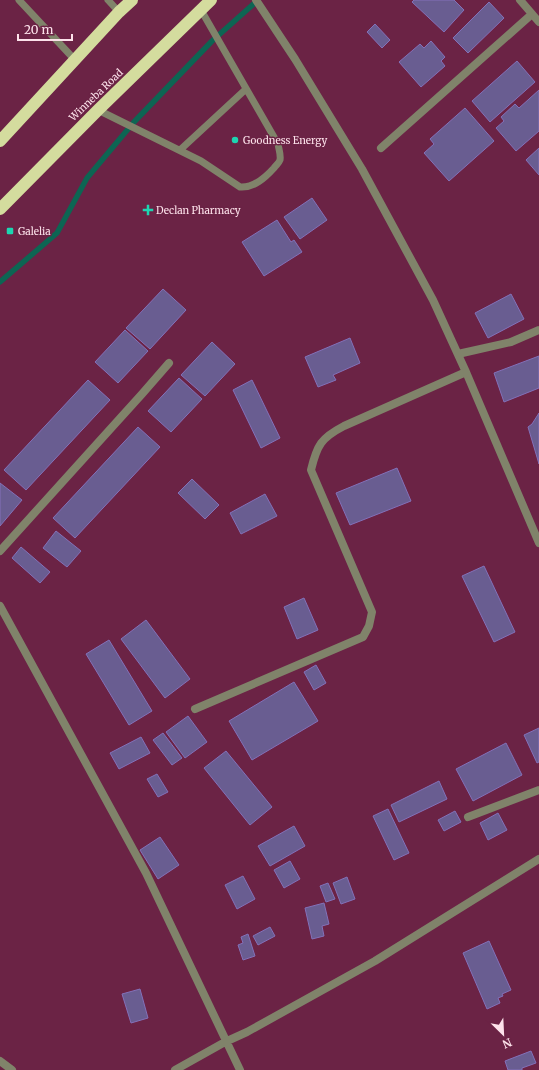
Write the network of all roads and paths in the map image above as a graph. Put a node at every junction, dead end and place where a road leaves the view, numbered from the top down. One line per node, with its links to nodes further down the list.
1 (19, 0): 11 (lane)
2 (108, 0): 8 (lane)
3 (132, 0): 8 (highway)
4 (211, 0): 7 (highway, Winneba Road)
5 (520, 0): 9 (street)
6 (256, 1): 19 (street)
7 (201, 10): 12 (lane); 13 (highway, Winneba Road)
8 (120, 12): 11 (highway)
9 (532, 14): 10 (street); 15 (street)
10 (539, 22)
11 (75, 60): 14 (highway)
12 (246, 89): 16 (lane); 16 (lane)
13 (98, 110): 16 (lane); 17 (highway, Winneba Road)
14 (0, 142)
15 (381, 148)
16 (180, 150)
17 (0, 209)
18 (539, 330): 19 (street)
19 (458, 354): 21 (street)
20 (169, 362): 23 (street)
21 (466, 372): 22 (street); 25 (street)
22 (539, 542)
23 (0, 551)
24 (0, 606): 29 (street)
25 (195, 709)
26 (539, 790): 27 (street)
27 (468, 817)
28 (539, 858): 29 (street)
29 (225, 1042): 32 (street); 33 (street)
30 (0, 1061): 31 (street)
31 (12, 1070)
32 (175, 1070)
33 (240, 1070)

